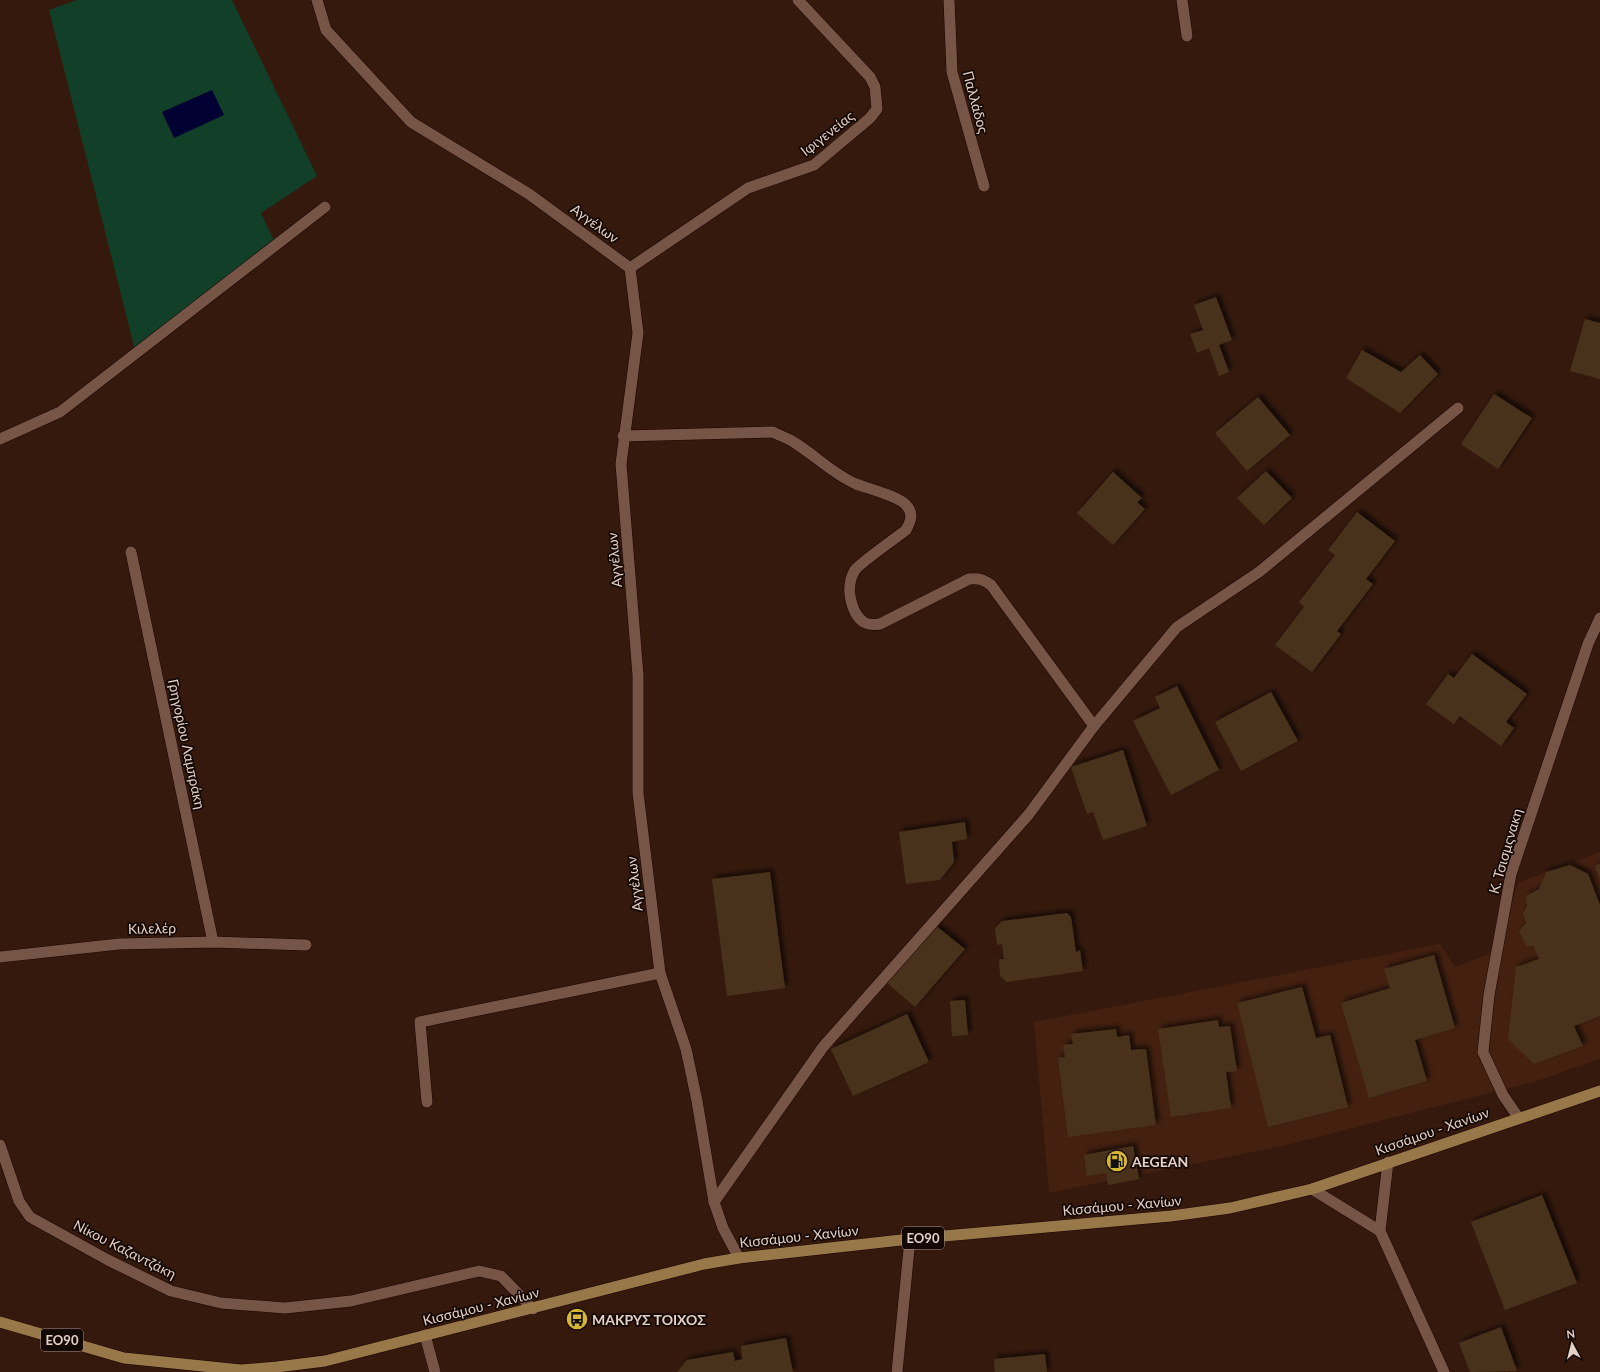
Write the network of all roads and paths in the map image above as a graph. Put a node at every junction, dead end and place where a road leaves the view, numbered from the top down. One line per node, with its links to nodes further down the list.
1 (318, 0): 8 (street, Αγγέλων)
2 (798, 0): 8 (street, Ιφιγενείας)
3 (949, 0): 6 (street, Παλλάδος)
4 (1182, 0): 5 (street)
5 (1187, 36)
6 (984, 186)
7 (325, 207): 11 (street)
8 (630, 268): 10 (street, Αγγέλων)
9 (1458, 408): 14 (street)
10 (624, 436): 14 (street); 18 (street, Αγγέλων)
11 (0, 439)
12 (131, 552): 15 (street, Γρηγορίου Λαμπράκη)
13 (1600, 618): 21 (street, Κ. Τσισμςνακη)
14 (1094, 726): 25 (street)
15 (213, 942): 16 (street, Κιλελέρ); 17 (street, Κιλελέρ)
16 (306, 945)
17 (0, 957)
18 (660, 974): 20 (street); 25 (street, Αγγέλων)
19 (1600, 1091): 21 (main road, Κισσάμου - Χανίων / ΕΟ90)
20 (428, 1102)
21 (1518, 1117): 23 (main road, Κισσάμου - Χανίων / ΕΟ90)
22 (0, 1145): 29 (street, Νίκου Καζαντζάκη)
23 (1388, 1162): 24 (main road, Κισσάμου - Χανίων / ΕΟ90); 26 (street)
24 (1312, 1189): 26 (street); 27 (main road, Κισσάμου - Χανίων / ΕΟ90)
25 (714, 1202): 28 (street, Αγγέλων)
26 (1380, 1231): 34 (street)
27 (910, 1239): 28 (main road, Κισσάμου - Χανίων / ΕΟ90); 33 (street)
28 (739, 1258): 29 (main road, Κισσάμου - Χανίων / ΕΟ90)
29 (533, 1308): 31 (main road, Κισσάμου - Χανίων / ΕΟ90)
30 (0, 1322): 31 (main road, Κισσάμου - Χανίων / ΕΟ90)
31 (425, 1335): 32 (street)
32 (435, 1372)
33 (896, 1372)
34 (1444, 1372)

